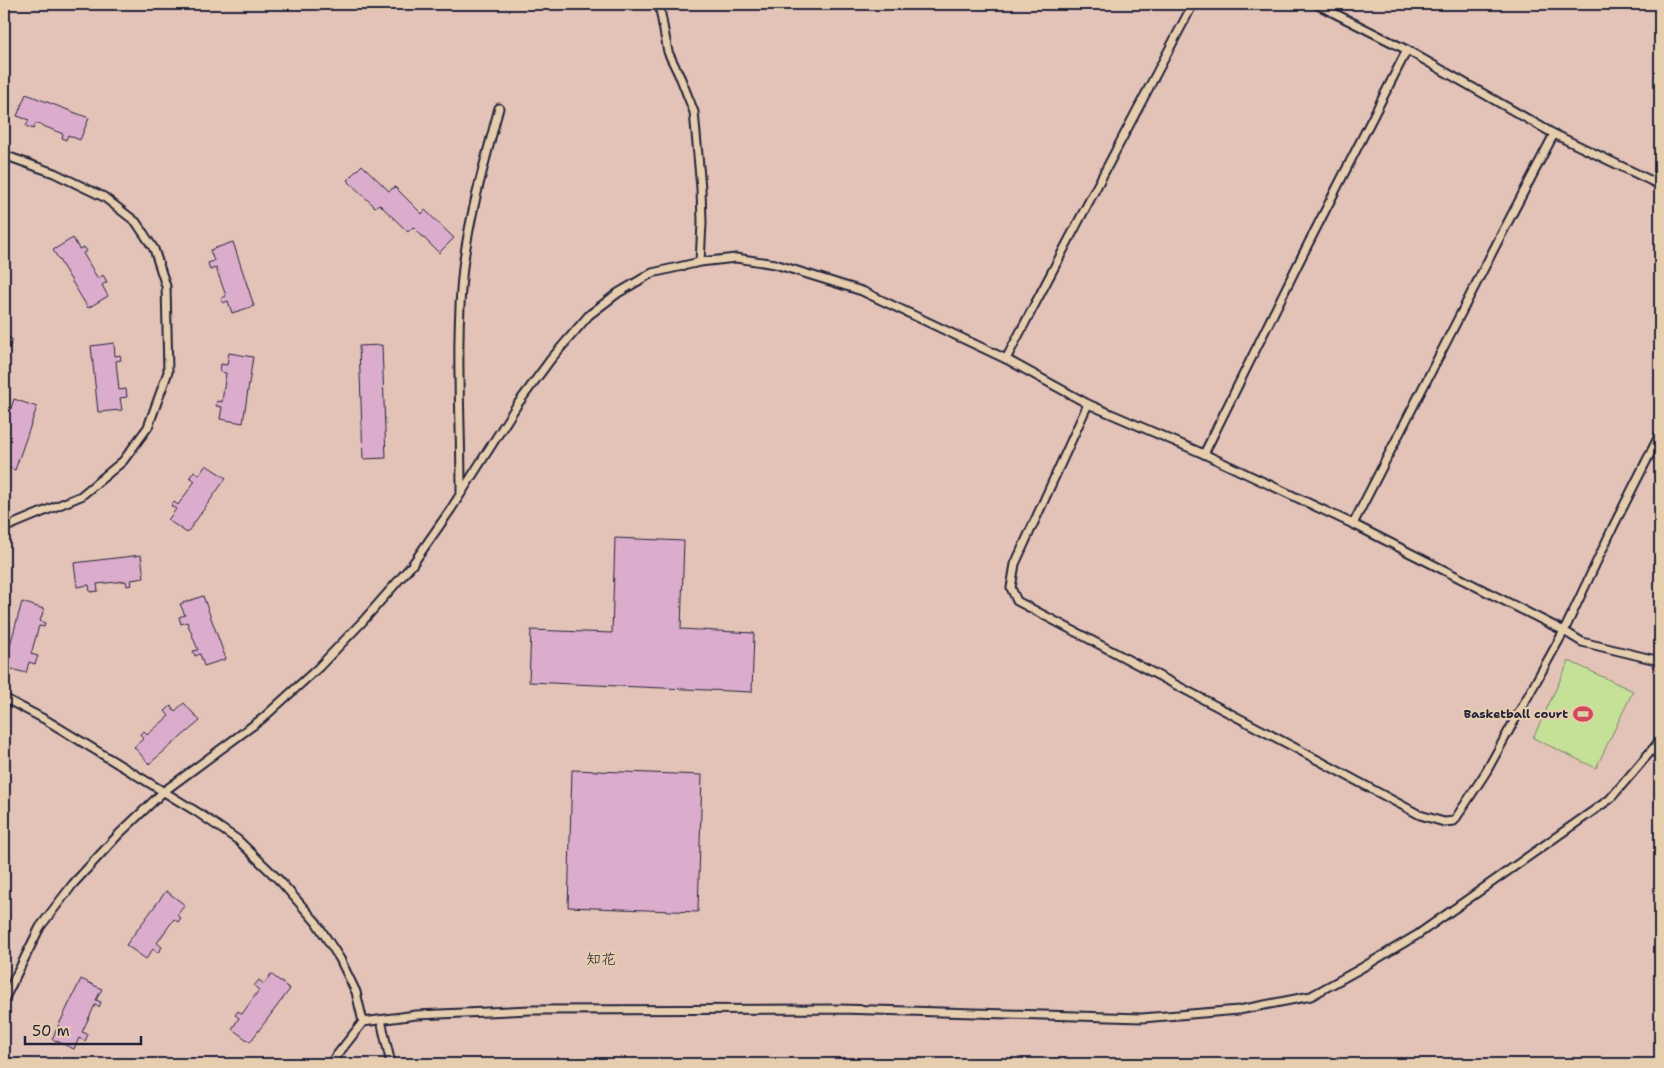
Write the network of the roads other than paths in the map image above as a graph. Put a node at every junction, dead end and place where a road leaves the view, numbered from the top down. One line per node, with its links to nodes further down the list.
1 (660, 4): 9 (lane)
2 (1193, 4): 10 (lane)
3 (1316, 4): 4 (lane)
4 (1407, 50): 6 (lane); 13 (lane)
5 (499, 108): 14 (lane)
6 (1554, 134): 8 (lane); 15 (lane)
7 (4, 155): 16 (lane)
8 (1660, 185)
9 (700, 262): 10 (lane); 14 (lane)
10 (1006, 359): 11 (lane)
11 (1088, 404): 13 (lane); 17 (lane)
12 (1660, 434): 17 (lane)
13 (1204, 454): 15 (lane)
14 (461, 492): 21 (lane)
15 (1354, 524): 17 (lane)
16 (4, 528)
17 (1564, 631): 18 (lane)
18 (1660, 660)
19 (4, 698): 21 (lane)
20 (1660, 738): 23 (lane)
21 (163, 792): 22 (lane); 24 (lane)
22 (4, 1000)
23 (381, 1020): 24 (lane); 26 (lane)
24 (363, 1022): 25 (lane)
25 (330, 1064)
26 (391, 1064)

